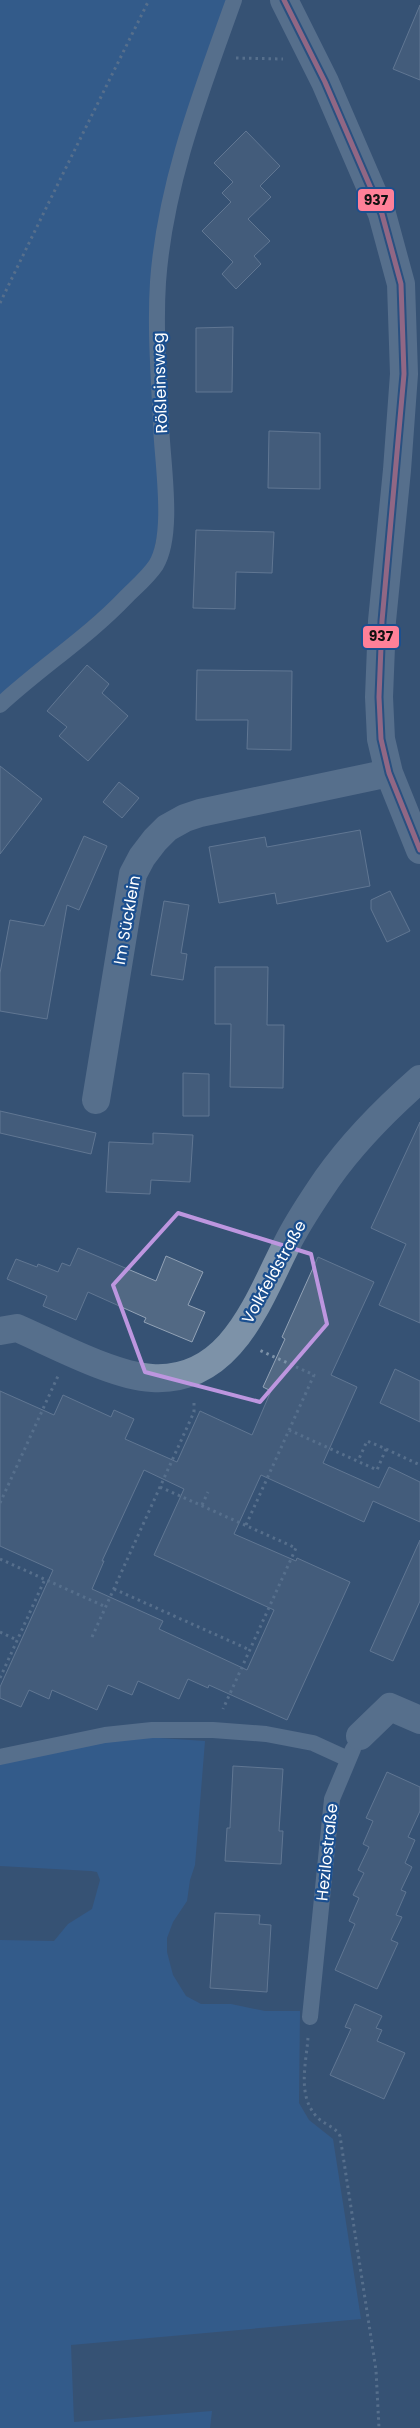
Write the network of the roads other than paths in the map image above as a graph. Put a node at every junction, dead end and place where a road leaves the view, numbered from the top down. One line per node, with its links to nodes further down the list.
1 (234, 0): 3 (lane, Rößleinsweg)
2 (284, 0): 4 (street)
3 (0, 705)
4 (389, 773): 5 (street); 7 (street, Im Sücklein)
5 (420, 850)
6 (420, 1079): 8 (street, Volkfeldstraße)
7 (96, 1100)
8 (0, 1331)
9 (420, 1720): 10 (street, Hezilostraße)
10 (354, 1747): 11 (lane); 12 (lane, Hezilostraße)
11 (0, 1757)
12 (310, 2018)

